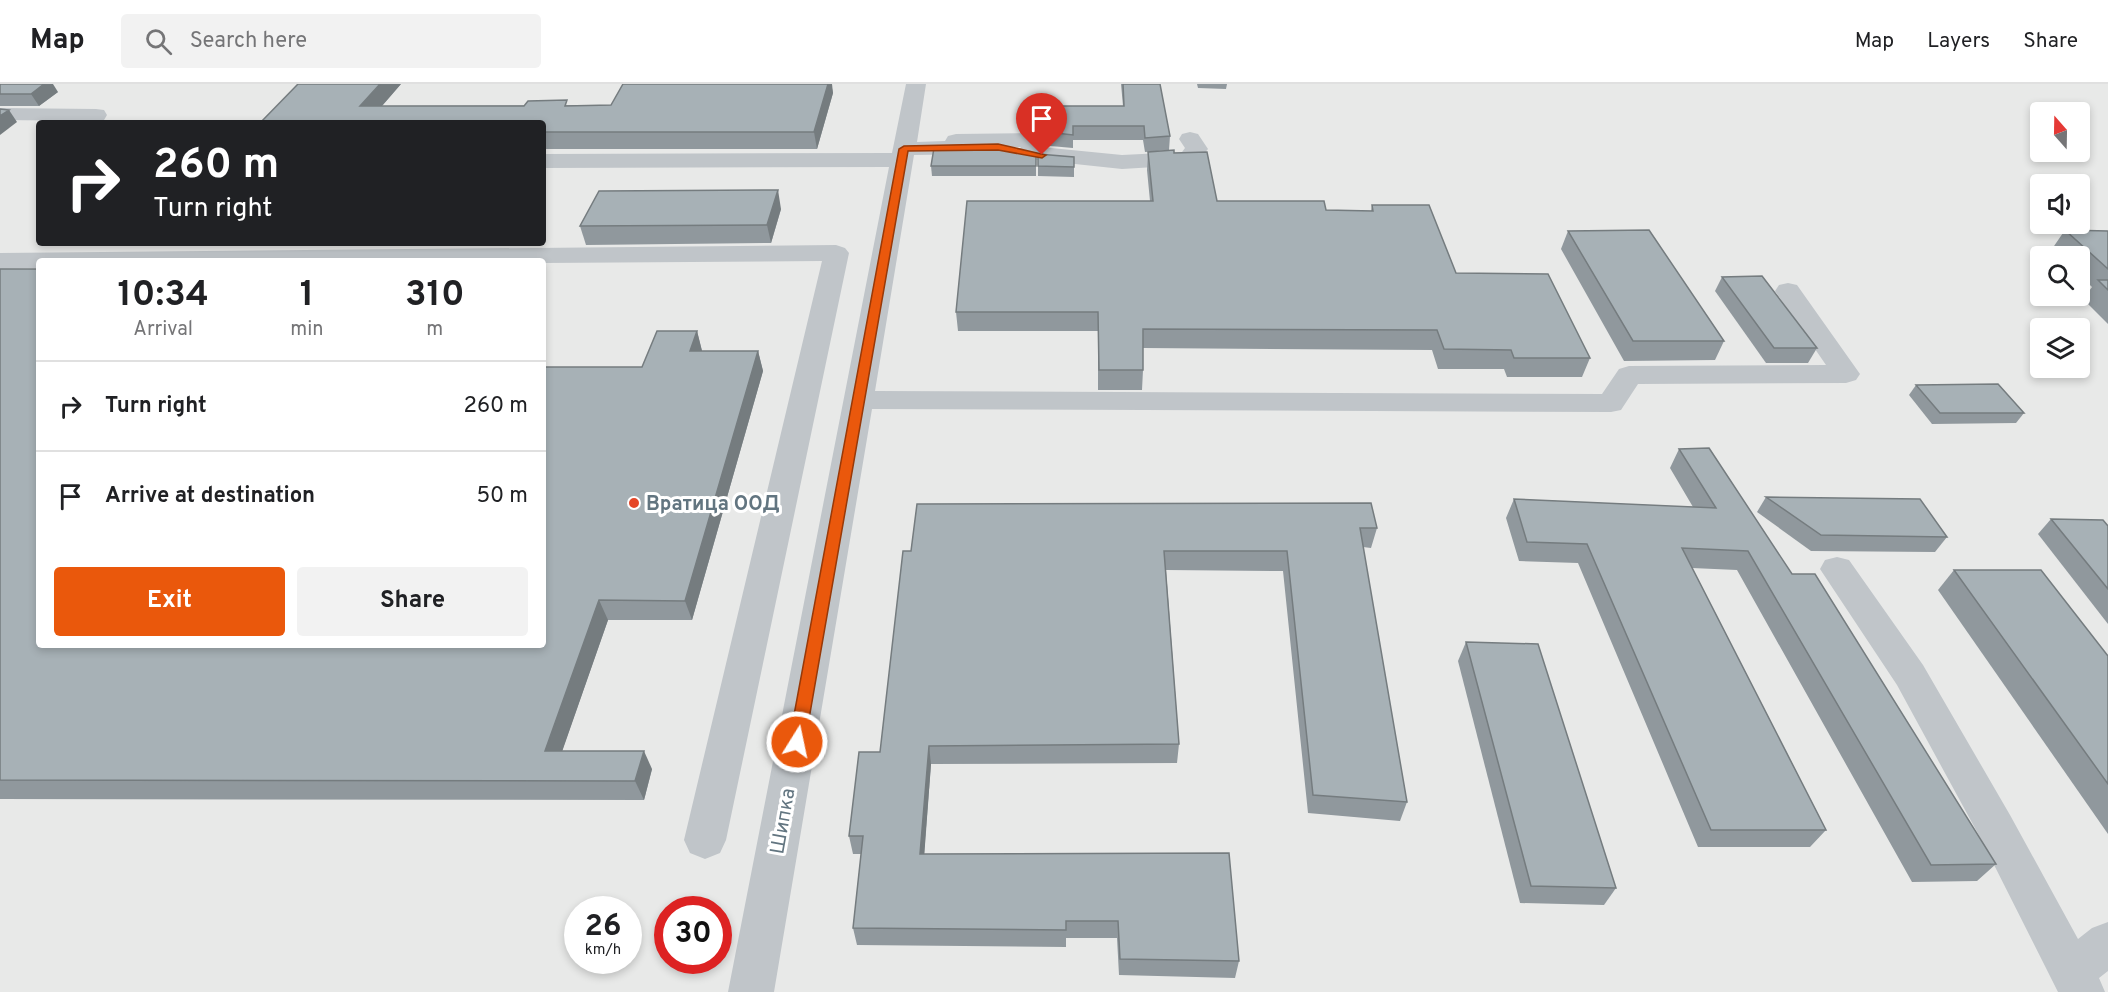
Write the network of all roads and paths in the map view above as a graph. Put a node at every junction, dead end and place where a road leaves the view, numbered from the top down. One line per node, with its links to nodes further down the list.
1 (916, 84): 6 (street, Шипка)
2 (0, 114): 3 (street)
3 (96, 115)
4 (1190, 139): 6 (street)
5 (1042, 140): 6 (street)
6 (904, 147): 7 (street); 12 (street, Шипка)
7 (546, 161)
8 (314, 258): 14 (street)
9 (0, 261): 10 (street)
10 (36, 261)
11 (1788, 291): 12 (street)
12 (858, 400): 17 (street, Шипка)
13 (1837, 569): 16 (street)
14 (705, 840)
15 (2108, 943): 16 (street)
16 (2077, 982)
17 (751, 992)

